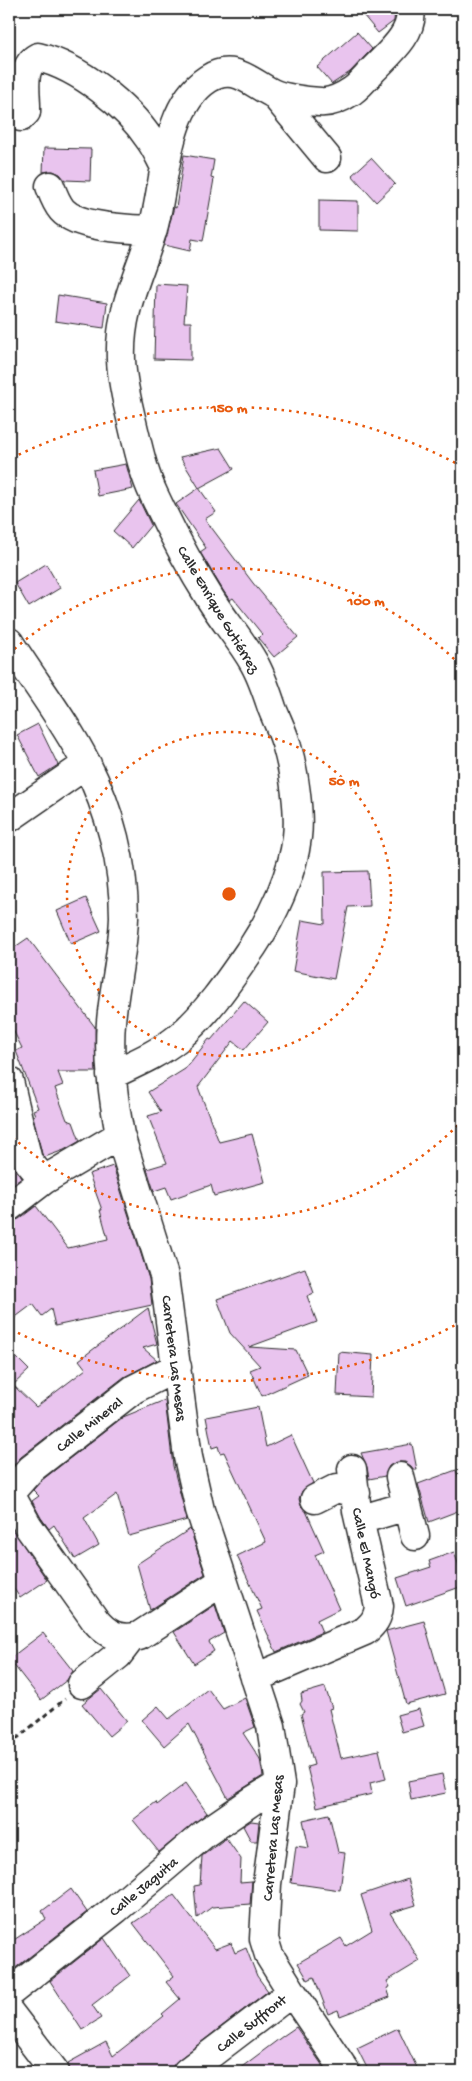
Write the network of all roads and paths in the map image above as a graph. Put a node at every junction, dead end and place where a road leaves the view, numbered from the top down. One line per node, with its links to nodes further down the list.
1 (410, 9): 3 (street, Calle Enrique Gutiérrez)
2 (18, 74): 4 (street); 6 (street)
3 (274, 94): 5 (street); 6 (street, Calle Enrique Gutiérrez)
4 (21, 117)
5 (327, 158)
6 (165, 167): 8 (street, Calle Enrique Gutiérrez)
7 (50, 186): 8 (street)
8 (153, 230): 12 (street, Calle Enrique Gutiérrez)
9 (9, 642): 10 (street, Carretera Las Mesas)
10 (87, 764): 11 (street); 12 (street, Carretera Las Mesas)
11 (9, 818)
12 (111, 1075): 14 (street, Carretera Las Mesas)
13 (9, 1081): 15 (street)
14 (120, 1135): 15 (street); 17 (street, Carretera Las Mesas)
15 (44, 1180): 16 (street)
16 (9, 1207)
17 (177, 1367): 19 (street, Calle Mineral); 24 (street, Carretera Las Mesas)
18 (400, 1477): 21 (street)
19 (9, 1493): 25 (street)
20 (316, 1499): 22 (street, Calle El Mangó)
21 (407, 1506): 22 (street); 23 (street)
22 (359, 1520): 26 (street, Calle El Mangó)
23 (415, 1536)
24 (223, 1581): 25 (street); 26 (street, Carretera Las Mesas)
25 (131, 1638): 27 (street)
26 (255, 1678): 29 (street, Carretera Las Mesas)
27 (75, 1690): 28 (path)
28 (9, 1745)
29 (280, 1784): 30 (street, Carretera Las Mesas); 31 (street, Calle Jaguita)
30 (292, 1992): 34 (street, Calle Suffront); 35 (street, Carretera Las Mesas)
31 (9, 1993)
32 (9, 2012): 33 (street)
33 (55, 2072)
34 (187, 2072)
35 (346, 2072)

